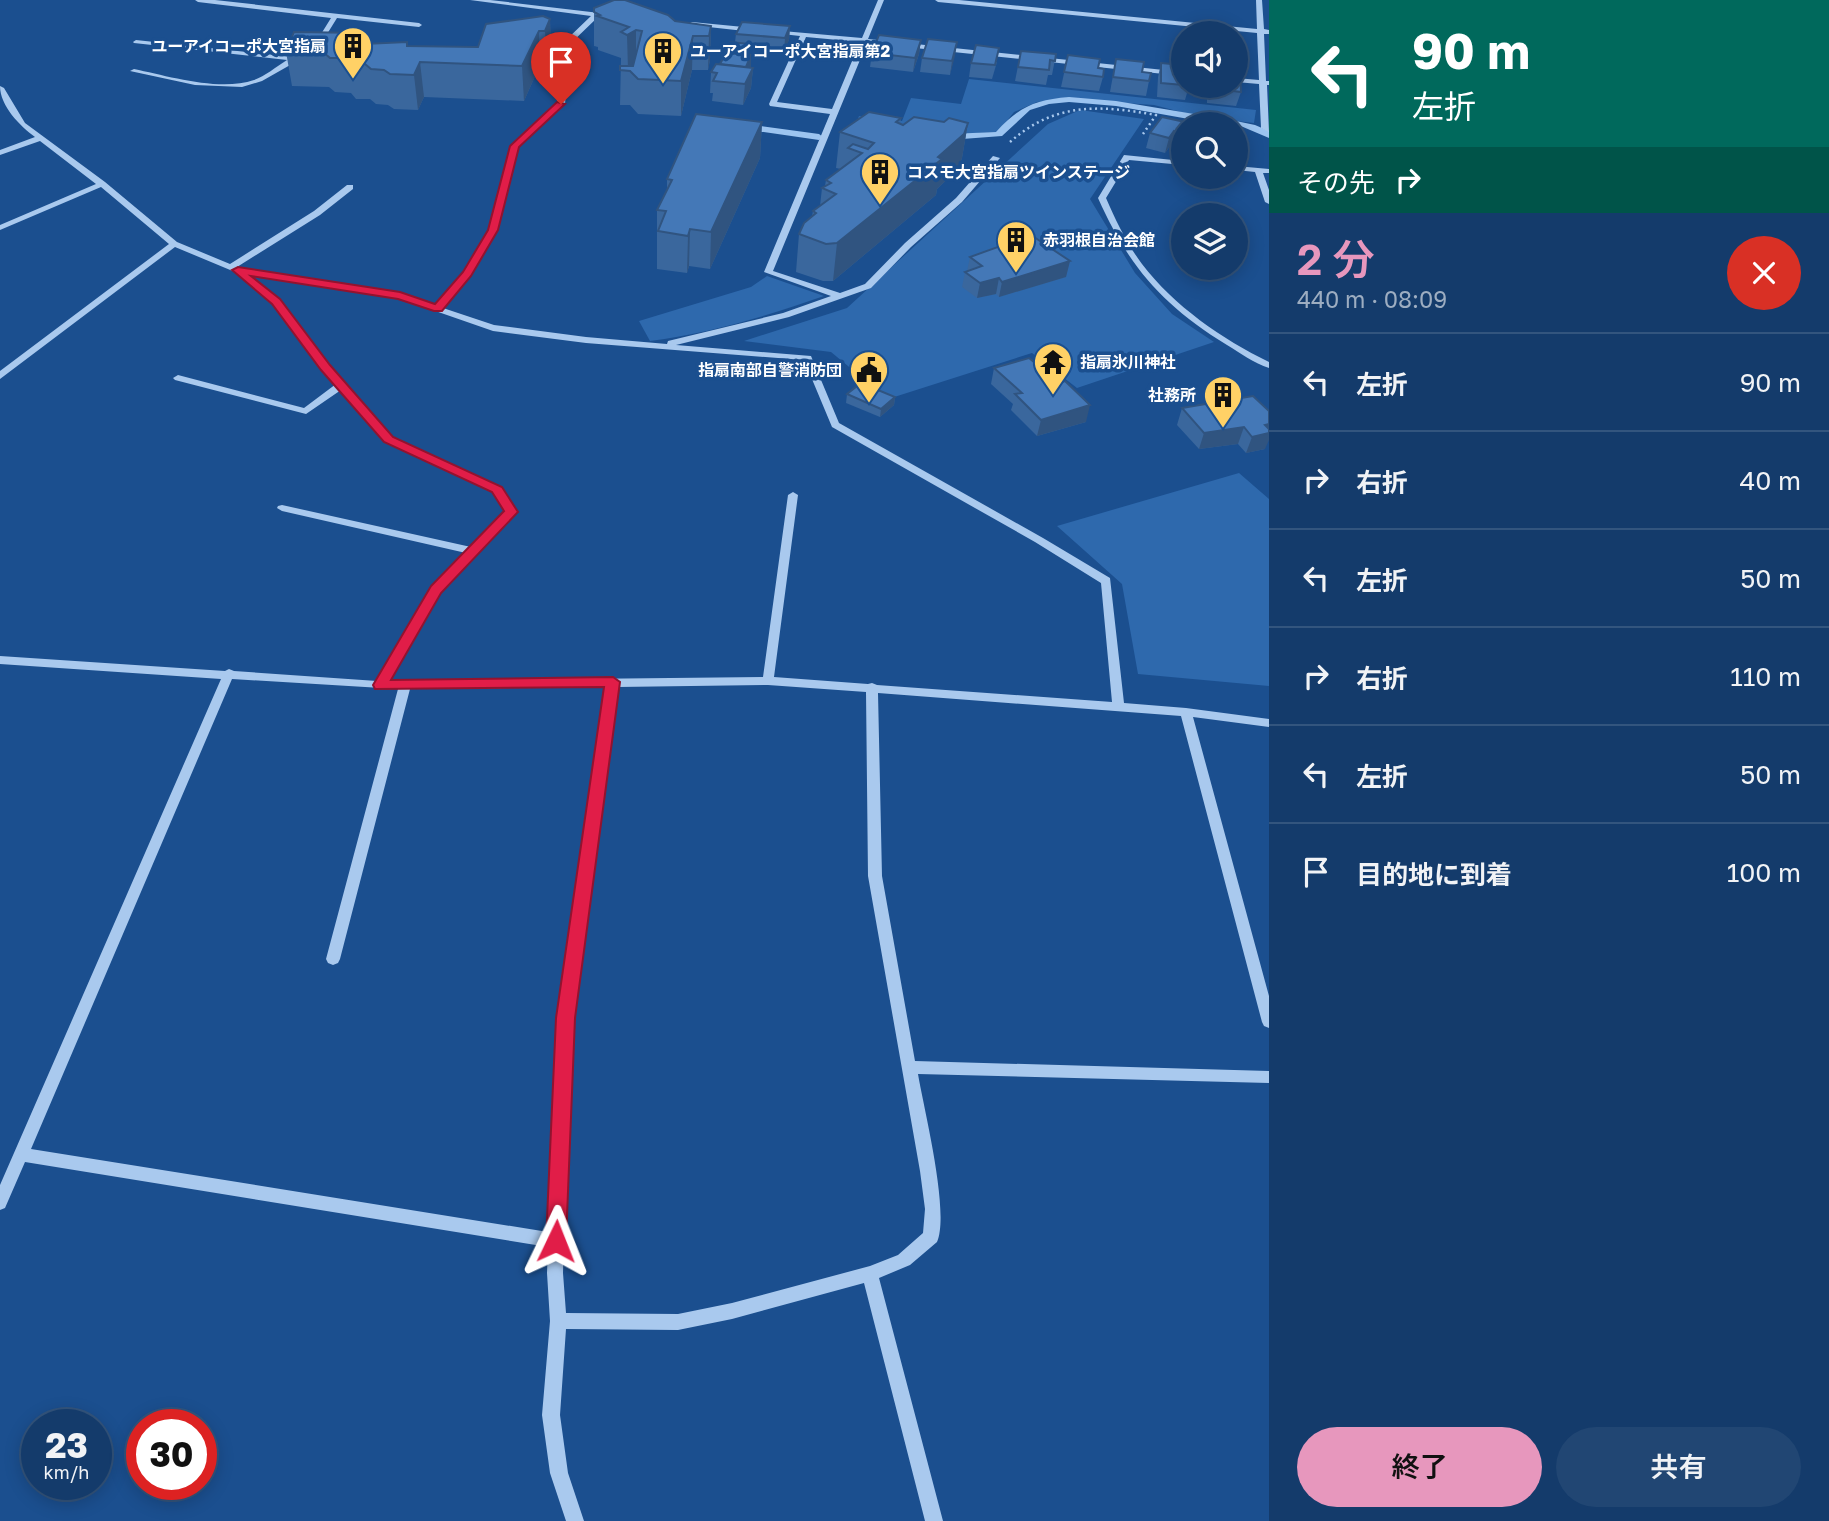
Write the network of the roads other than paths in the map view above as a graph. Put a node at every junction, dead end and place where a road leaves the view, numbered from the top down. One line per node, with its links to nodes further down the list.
1 (198, 0): 7 (street)
2 (472, 0): 6 (street)
3 (881, 0): 13 (street)
4 (938, 0): 11 (street)
5 (1259, 0): 11 (street)
6 (596, 15): 8 (street); 15 (street)
7 (335, 16): 10 (street); 17 (street)
8 (624, 17)
9 (679, 23): 12 (street)
10 (419, 25)
11 (1265, 32): 23 (street)
12 (804, 34): 13 (street); 25 (street)
13 (864, 40): 21 (street); 25 (street)
14 (136, 42): 19 (street)
15 (567, 43): 16 (street); 42 (street)
16 (531, 46)
17 (313, 51): 18 (street); 19 (street)
18 (324, 51)
19 (293, 59): 20 (street)
20 (134, 71)
21 (1171, 73)
22 (1248, 81): 23 (street)
23 (1266, 83): 26 (street)
24 (0, 88): 27 (street)
25 (835, 112): 40 (street)
26 (1269, 130)
27 (40, 138): 28 (street); 34 (street)
28 (0, 153)
29 (996, 158): 41 (street)
30 (1171, 162): 44 (street)
31 (1248, 169): 32 (street)
32 (1258, 170): 33 (street); 36 (street)
33 (1269, 171)
34 (102, 184): 37 (street); 38 (street)
35 (351, 187): 39 (street)
36 (1269, 202)
37 (0, 229)
38 (174, 244): 39 (street); 45 (street)
39 (234, 269): 42 (street); 47 (street)
40 (768, 271): 41 (street)
41 (840, 296): 43 (street)
42 (438, 308): 43 (street)
43 (660, 346): 58 (street)
44 (1269, 365)
45 (0, 376)
46 (178, 378): 47 (street)
47 (341, 385): 50 (street)
48 (793, 495): 53 (street)
49 (282, 508): 50 (street)
50 (473, 551): 55 (street)
51 (0, 660): 52 (street)
52 (229, 673): 55 (street); 65 (street)
53 (768, 681): 54 (street); 57 (street)
54 (613, 682): 56 (street); 67 (street)
55 (380, 685): 56 (street)
56 (405, 685): 61 (street)
57 (872, 687): 58 (street); 63 (street)
58 (1118, 707): 59 (street)
59 (1186, 712): 60 (street); 62 (street)
60 (1269, 723)
61 (333, 959)
62 (1269, 1022)
63 (911, 1068): 64 (street); 68 (street)
64 (1269, 1077)
65 (23, 1155): 66 (street); 67 (street)
66 (0, 1203)
67 (556, 1241): 69 (street)
68 (870, 1274): 69 (street); 71 (street)
69 (558, 1321): 70 (street)
70 (575, 1521)
71 (934, 1521)

